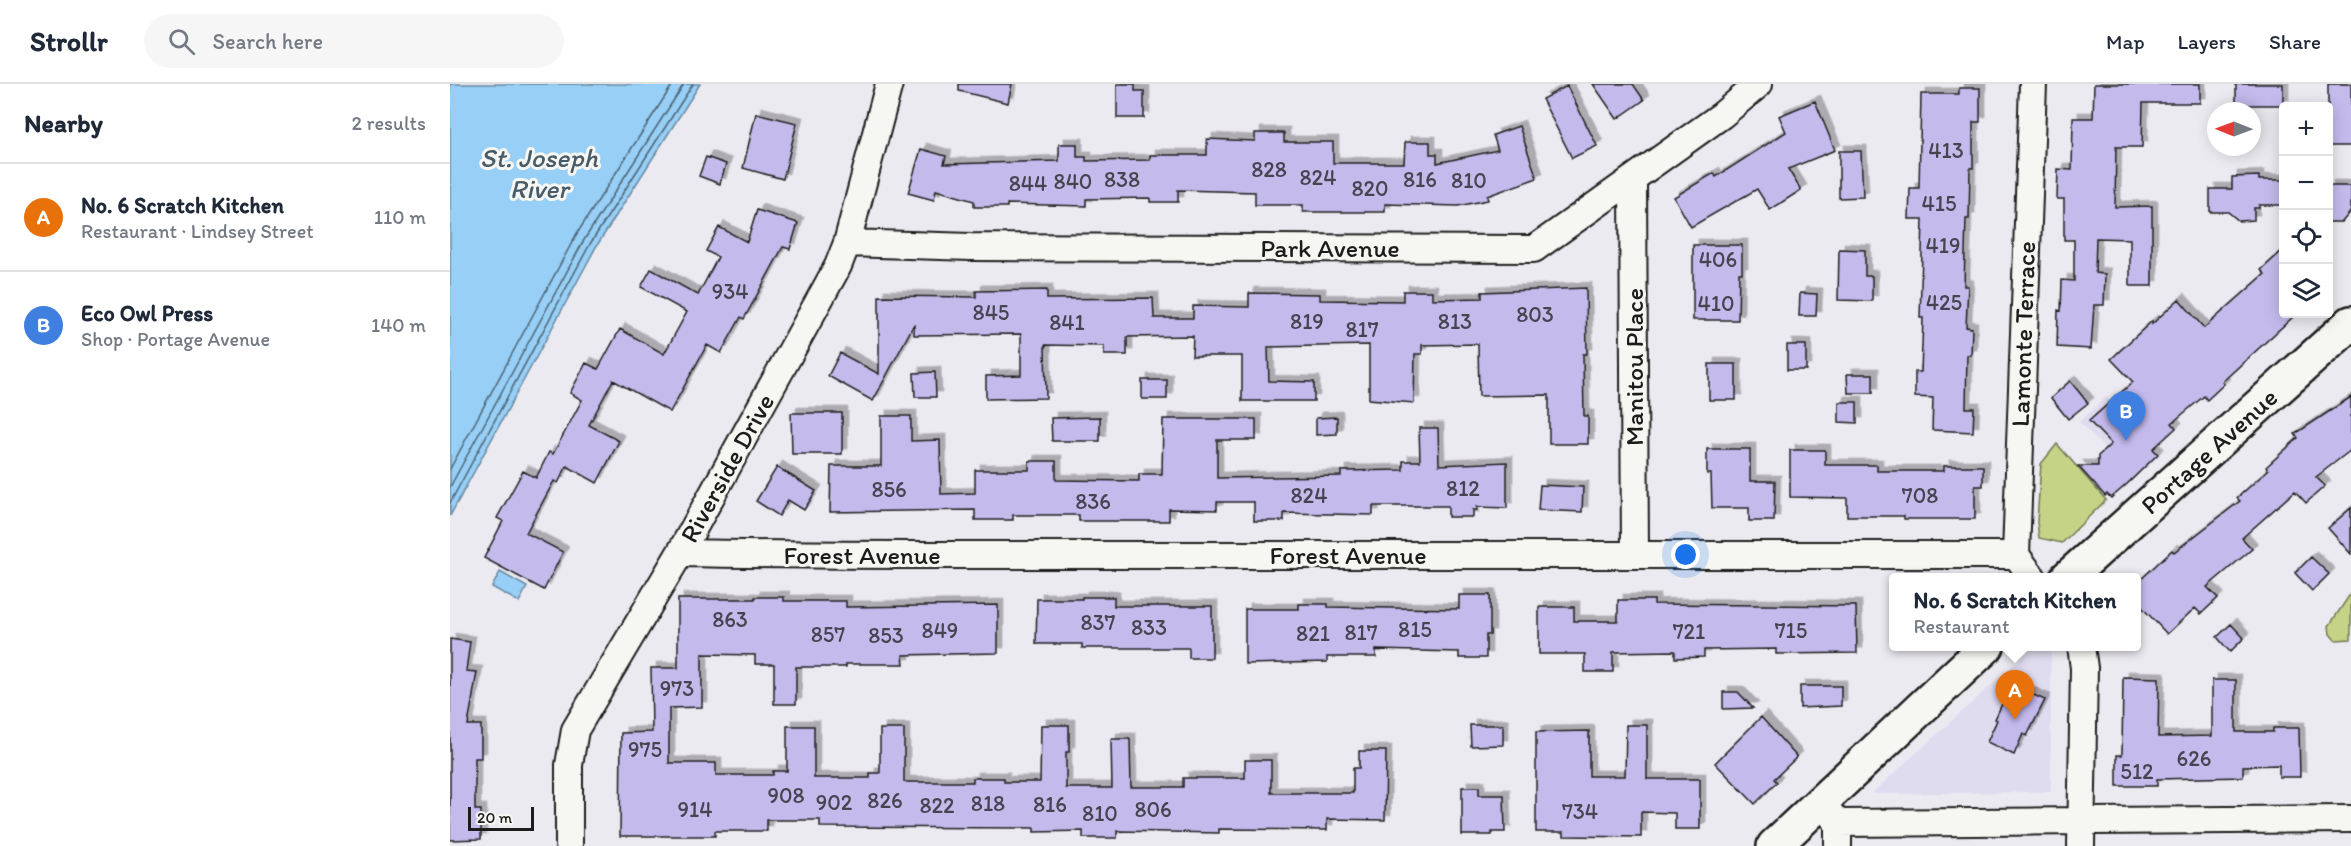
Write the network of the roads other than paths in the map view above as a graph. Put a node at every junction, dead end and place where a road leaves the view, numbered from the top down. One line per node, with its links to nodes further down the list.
1 (889, 84): 5 (street, Riverside Drive)
2 (1759, 84): 4 (street, Park Avenue)
3 (2033, 84): 9 (street, Lamonte Terrace)
4 (1633, 180): 5 (street, Park Avenue); 8 (street, Manitou Place)
5 (847, 243): 7 (street, Riverside Drive)
6 (2351, 323): 11 (main road, Portage Avenue)
7 (680, 553): 8 (street, Forest Avenue); 17 (street, Riverside Drive)
8 (1635, 555): 9 (street, Forest Avenue)
9 (2016, 555): 10 (street)
10 (2029, 573)
11 (2073, 573)
12 (1983, 651): 15 (main road)
13 (2082, 651): 16 (street)
14 (2351, 819): 16 (street)
15 (1832, 824): 16 (street); 18 (main road)
16 (2081, 834)
17 (568, 846)
18 (1774, 846)

